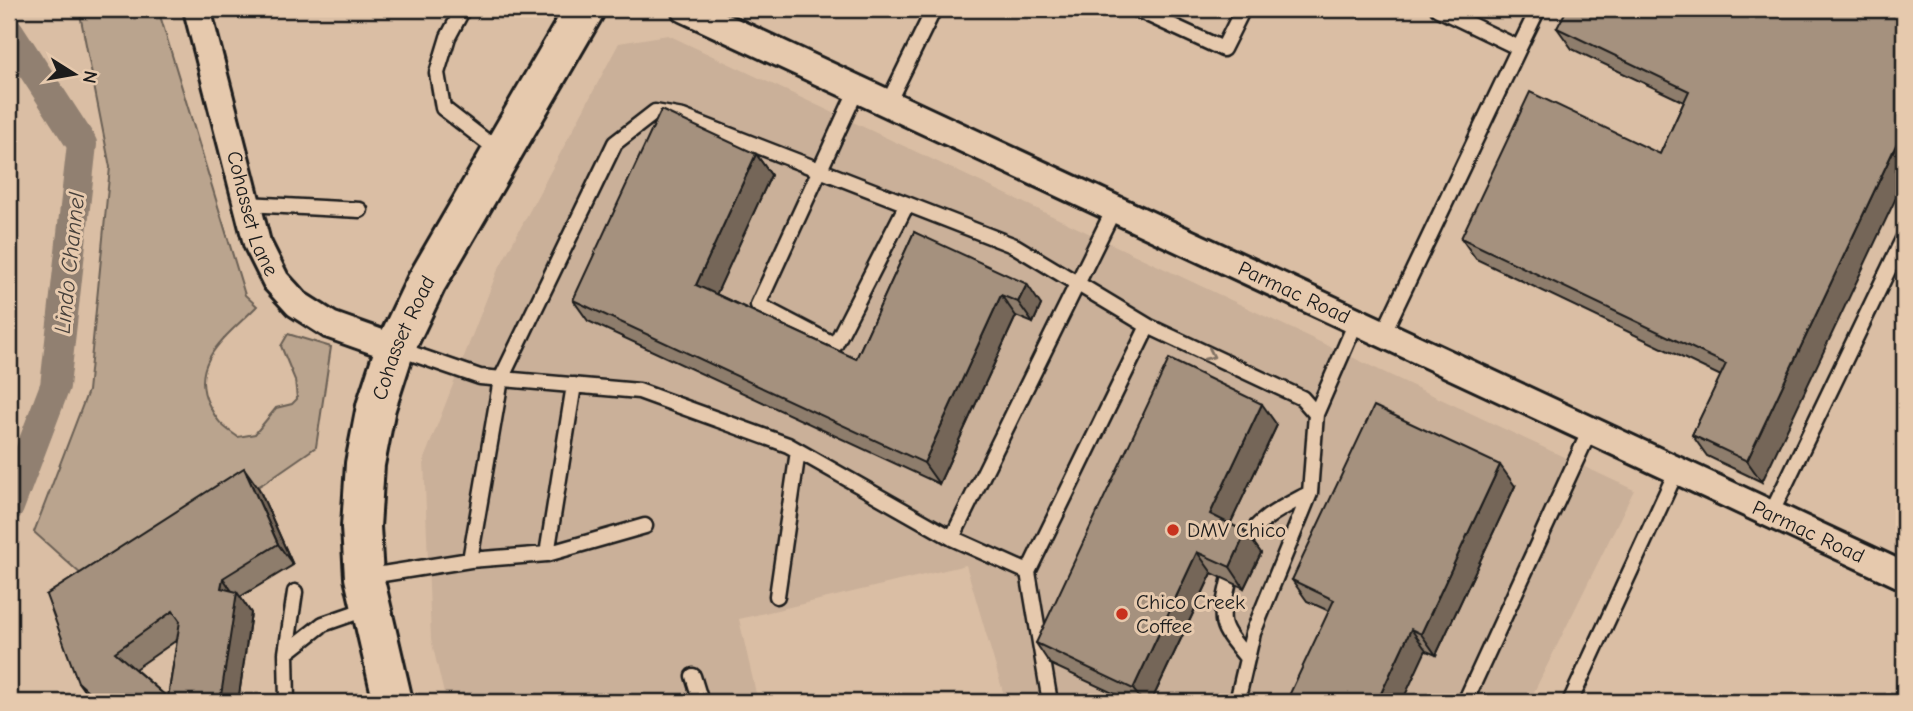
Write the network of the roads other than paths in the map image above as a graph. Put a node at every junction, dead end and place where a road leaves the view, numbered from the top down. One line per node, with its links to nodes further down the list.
1 (463, 9): 13 (lane)
2 (584, 9): 13 (main road, Cohasset Road)
3 (685, 9): 11 (street, Parmac Road)
4 (933, 9): 12 (lane)
5 (1136, 9): 6 (lane)
6 (1243, 9)
7 (1438, 9): 10 (lane)
8 (1538, 9): 10 (lane)
9 (199, 11): 15 (street, Cohasset Lane)
10 (1519, 48): 23 (lane)
11 (857, 89): 12 (street, Parmac Road); 14 (lane)
12 (888, 103): 17 (street, Parmac Road)
13 (502, 153): 24 (main road, Cohasset Road)
14 (820, 170): 16 (lane); 16 (lane); 25 (lane)
15 (246, 204): 18 (lane); 24 (street, Cohasset Lane)
16 (906, 204): 20 (lane)
17 (1114, 209): 20 (lane); 21 (street, Parmac Road)
18 (360, 210)
19 (1904, 237): 32 (lane)
20 (1077, 283): 22 (lane); 34 (lane)
21 (1356, 322): 23 (street, Parmac Road); 27 (lane)
22 (1148, 326): 27 (lane, one-way to 27); 38 (lane)
23 (1383, 334): 28 (street, Parmac Road)
24 (395, 348): 25 (lane); 42 (main road, Cohasset Road)
25 (502, 379): 26 (lane); 37 (lane)
26 (574, 385): 29 (lane); 36 (lane)
27 (1316, 414): 31 (lane)
28 (1590, 430): 30 (street, Parmac Road); 52 (lane)
29 (798, 451): 34 (lane); 43 (lane)
30 (1676, 470): 32 (street, Parmac Road); 53 (lane)
31 (1310, 493): 35 (lane); 45 (lane)
32 (1771, 514): 39 (street, Parmac Road)
33 (645, 526): 36 (lane)
34 (951, 538): 38 (lane)
35 (1243, 544)
36 (547, 554): 37 (lane)
37 (470, 560): 42 (lane)
38 (1028, 572): 50 (lane)
39 (1904, 576)
40 (1229, 581): 45 (lane)
41 (295, 592): 44 (lane)
42 (367, 592): 44 (lane); 48 (main road, Cohasset Road)
43 (777, 596)
44 (286, 653): 47 (lane)
45 (1247, 658): 51 (lane)
46 (693, 676): 49 (lane)
47 (287, 702)
48 (393, 702)
49 (701, 702)
50 (1050, 702)
51 (1237, 702)
52 (1465, 702)
53 (1570, 702)

